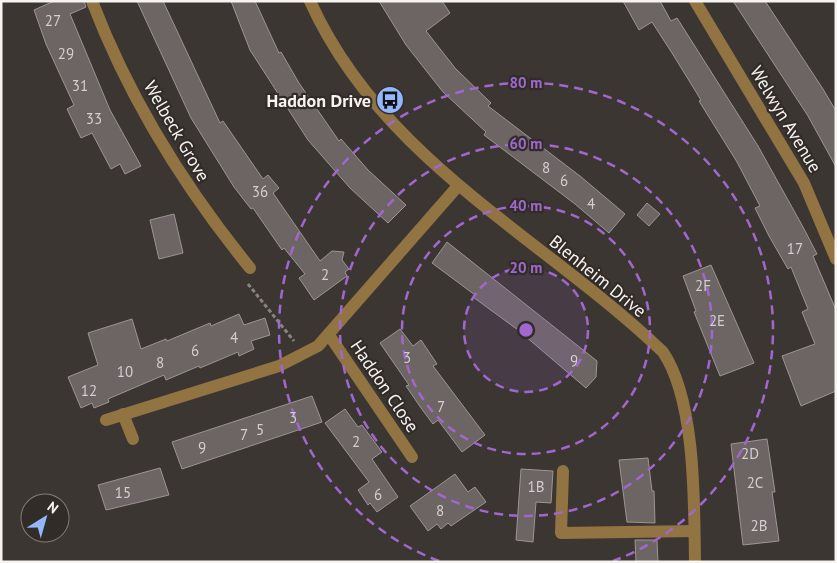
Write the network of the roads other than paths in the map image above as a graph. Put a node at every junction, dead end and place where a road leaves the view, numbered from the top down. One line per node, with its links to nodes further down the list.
1 (92, 1): 6 (street, Welbeck Grove)
2 (310, 1): 4 (street, Blenheim Drive)
3 (695, 1): 5 (street, Welwyn Avenue)
4 (458, 186): 7 (street); 13 (street, Blenheim Drive)
5 (836, 259)
6 (250, 268)
7 (329, 335): 8 (street); 11 (street, Haddon Close)
8 (124, 414): 9 (street); 10 (street)
9 (106, 420)
10 (132, 439)
11 (412, 457)
12 (563, 471): 13 (street)
13 (694, 531): 14 (street, Blenheim Drive)
14 (695, 562)

